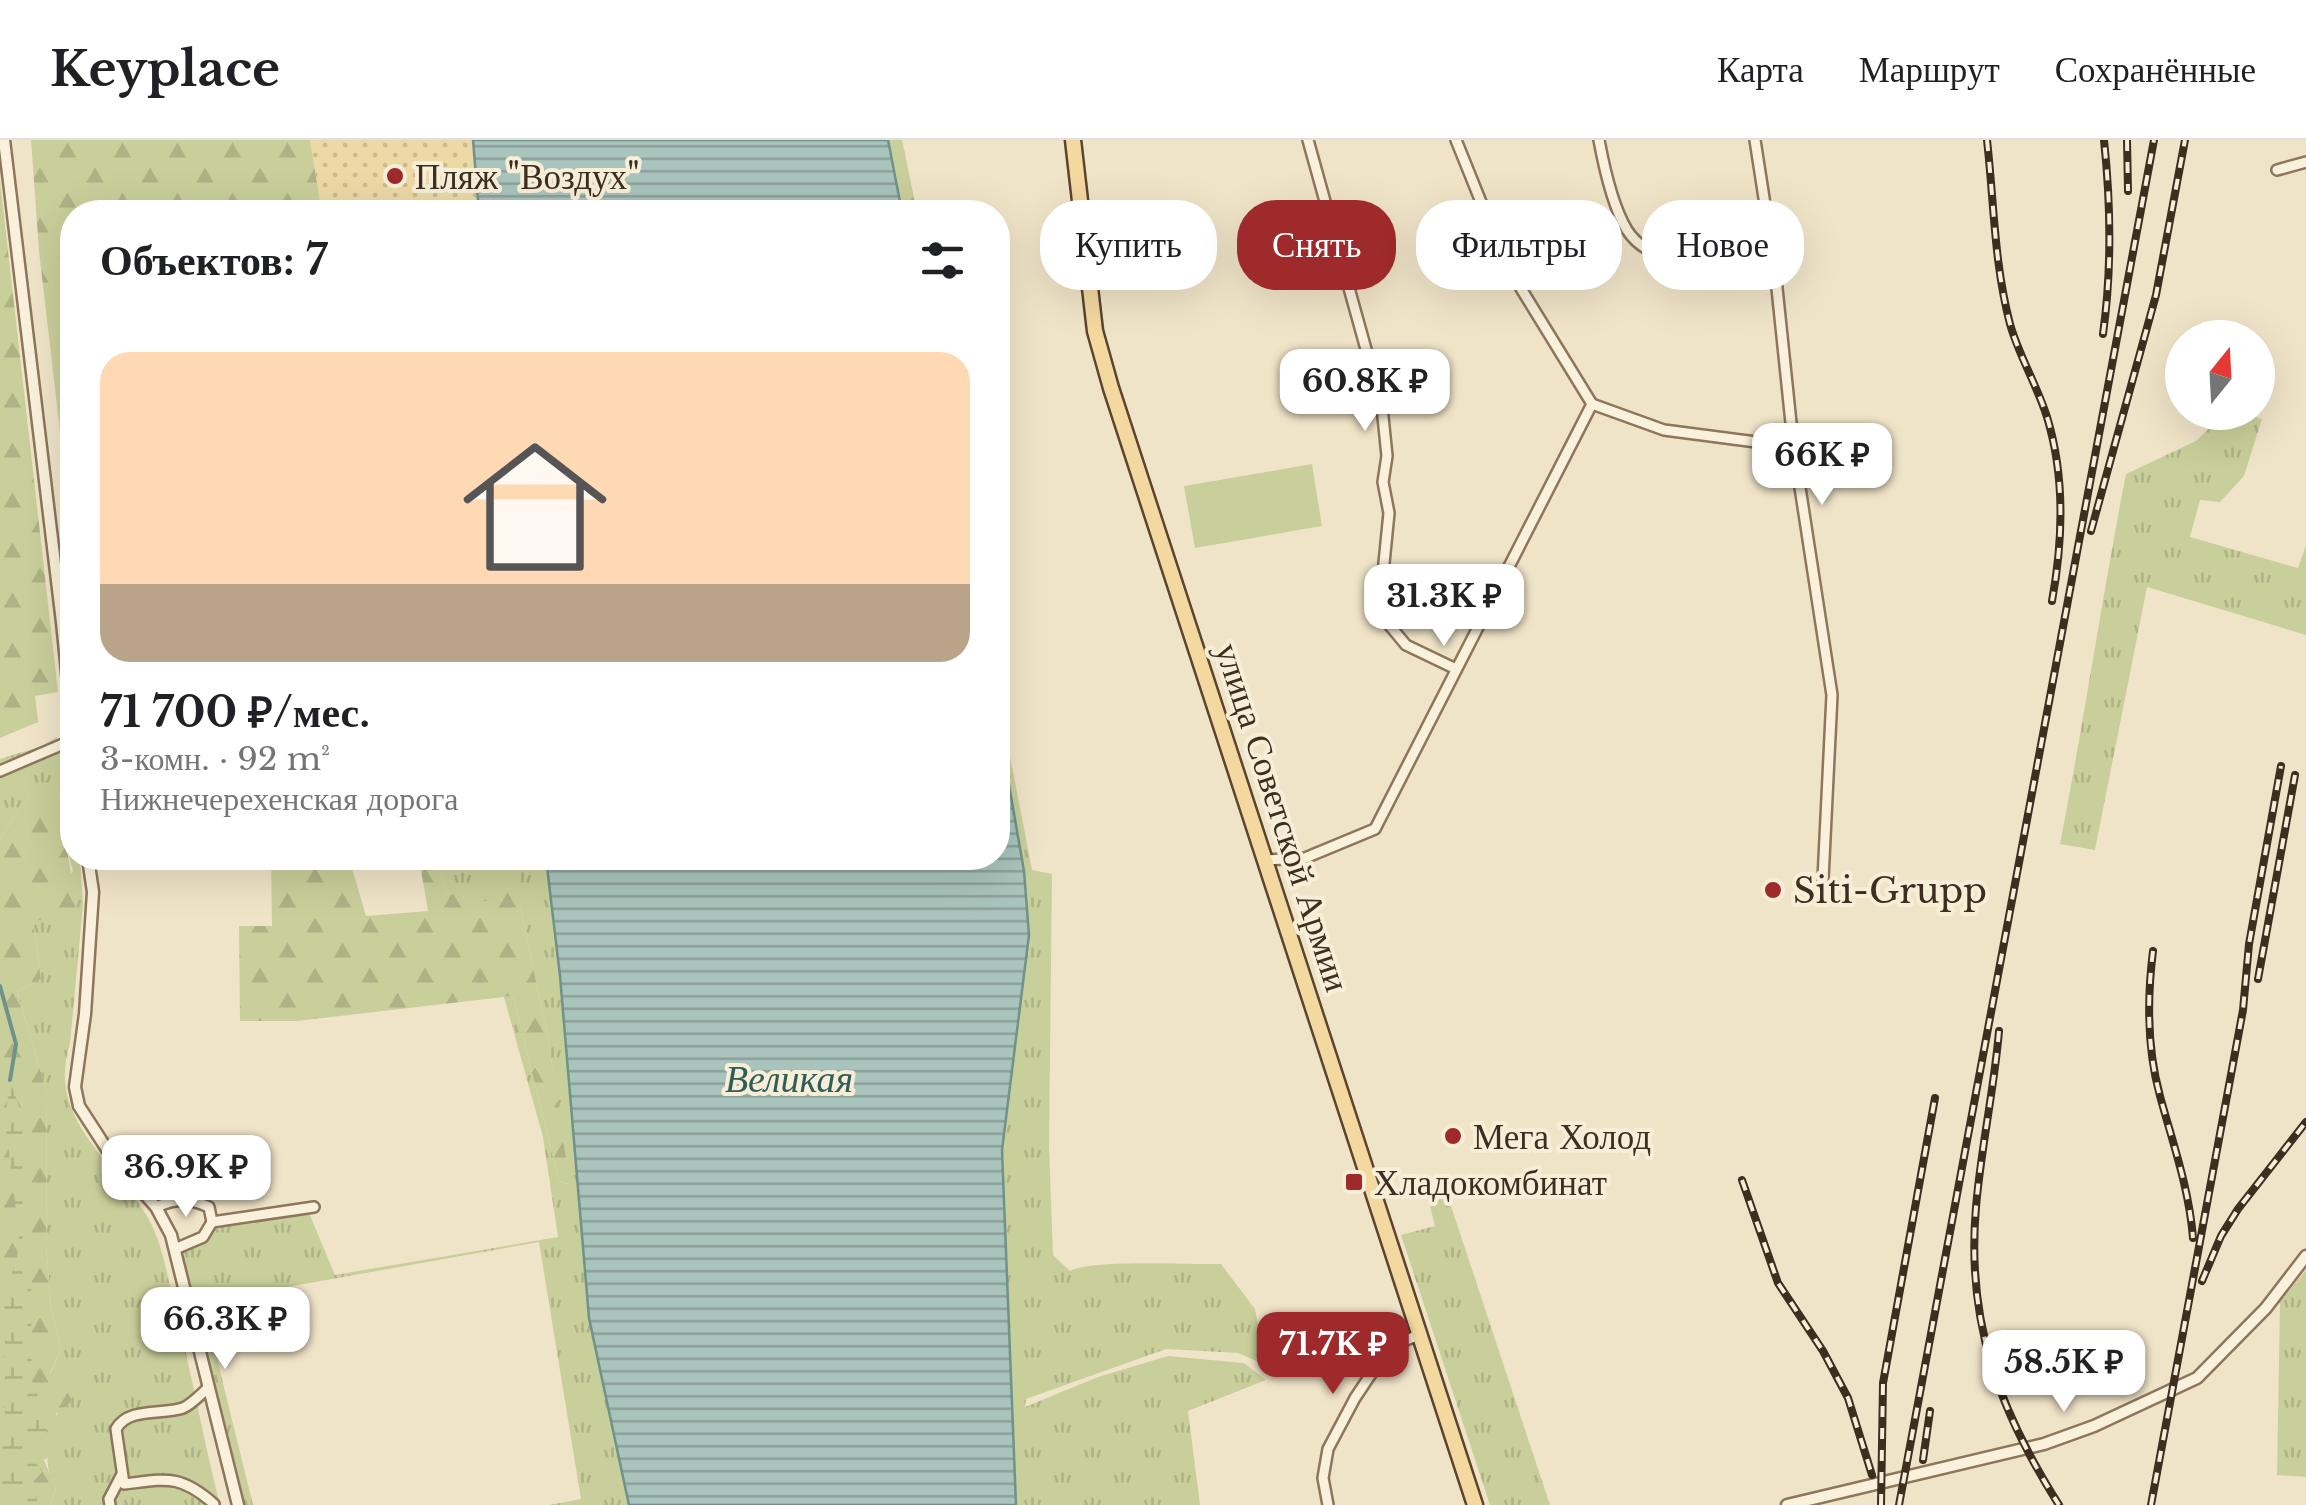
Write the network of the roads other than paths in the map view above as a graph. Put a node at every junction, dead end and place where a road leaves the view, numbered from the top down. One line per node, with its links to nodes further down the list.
1 (4, 140): 14 (street)
2 (1073, 140): 18 (main road, улица Советской Армии)
3 (1308, 140): 15 (street)
4 (1456, 140): 12 (street)
5 (1599, 140): 10 (street)
6 (1755, 140): 9 (street)
7 (2306, 162): 8 (street)
8 (2277, 170)
9 (1764, 200)
10 (1642, 245)
11 (1776, 290): 13 (street)
12 (1592, 404): 13 (street); 15 (street)
13 (1793, 442): 20 (street)
14 (60, 568)
15 (1456, 670): 18 (street)
16 (60, 745): 17 (street)
17 (0, 770)
18 (1266, 860): 26 (main road, улица Советской Армии)
19 (89, 870): 22 (street)
20 (1823, 879)
21 (314, 1206): 23 (street)
22 (156, 1207): 23 (street); 24 (street)
23 (212, 1222): 24 (street)
24 (175, 1249): 27 (street)
25 (2306, 1256): 34 (street)
26 (1421, 1334): 32 (street); 33 (main road, улица Советской Армии)
27 (208, 1388): 28 (street); 31 (street)
28 (121, 1476): 29 (street); 30 (street)
29 (214, 1504)
30 (110, 1505)
31 (238, 1505)
32 (1328, 1505)
33 (1475, 1505)
34 (1788, 1505)

